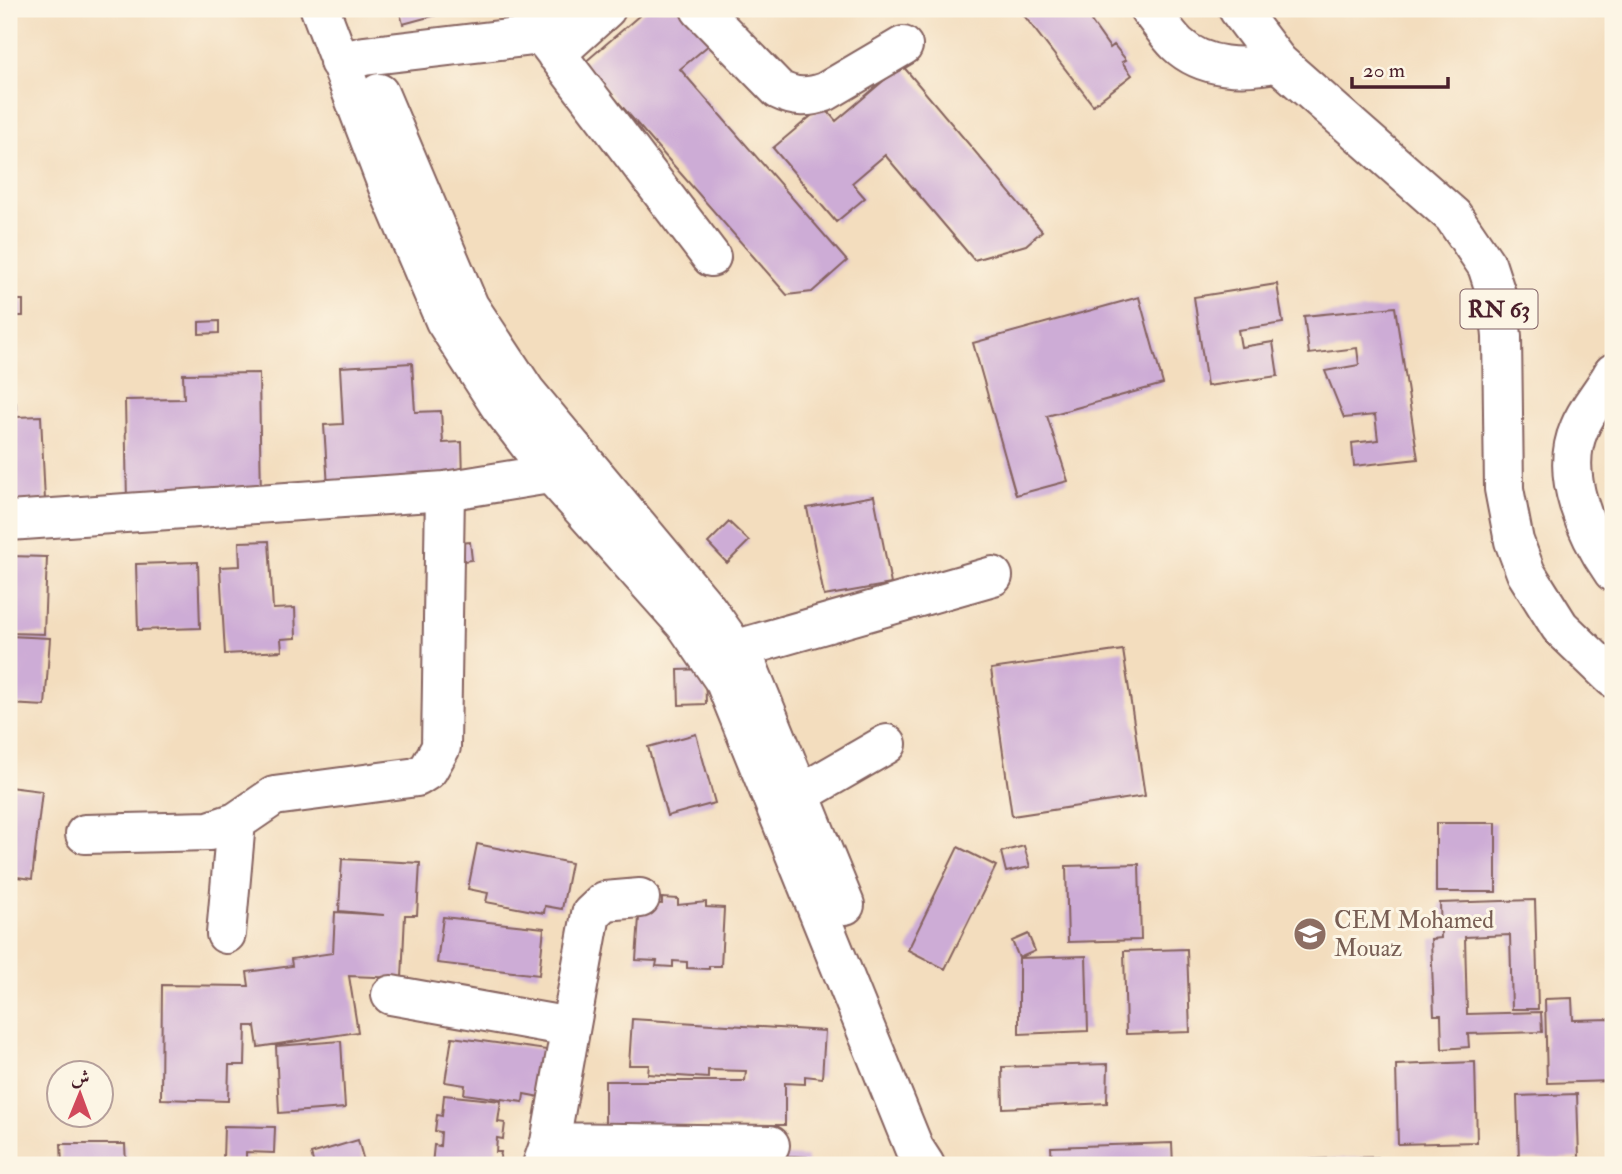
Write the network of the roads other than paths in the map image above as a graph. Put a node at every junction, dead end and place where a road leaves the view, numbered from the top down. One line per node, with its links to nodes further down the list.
1 (320, 9): 10 (street)
2 (347, 9): 10 (street)
3 (570, 9): 8 (street)
4 (606, 9): 8 (street)
5 (700, 9): 9 (street)
6 (1149, 9): 11 (street)
7 (1238, 9): 11 (street, RN 63)
8 (549, 44): 10 (street); 12 (street)
9 (903, 46)
10 (351, 59): 14 (street)
11 (1278, 62): 21 (street, RN 63)
12 (711, 257)
13 (1613, 373): 17 (street)
14 (570, 471): 15 (street); 20 (street)
15 (445, 491): 16 (street); 24 (street)
16 (9, 521)
17 (1602, 534): 18 (street)
18 (1613, 572)
19 (993, 576): 20 (street)
20 (725, 656): 23 (street); 32 (street)
21 (1613, 678)
22 (887, 744): 23 (street)
23 (802, 793): 33 (street)
24 (236, 822): 25 (street); 27 (street)
25 (85, 834)
26 (640, 898): 29 (street)
27 (226, 934)
28 (391, 995): 29 (street)
29 (570, 1027): 31 (street)
30 (770, 1145): 31 (street)
31 (546, 1154)
32 (925, 1165)
33 (943, 1165)

